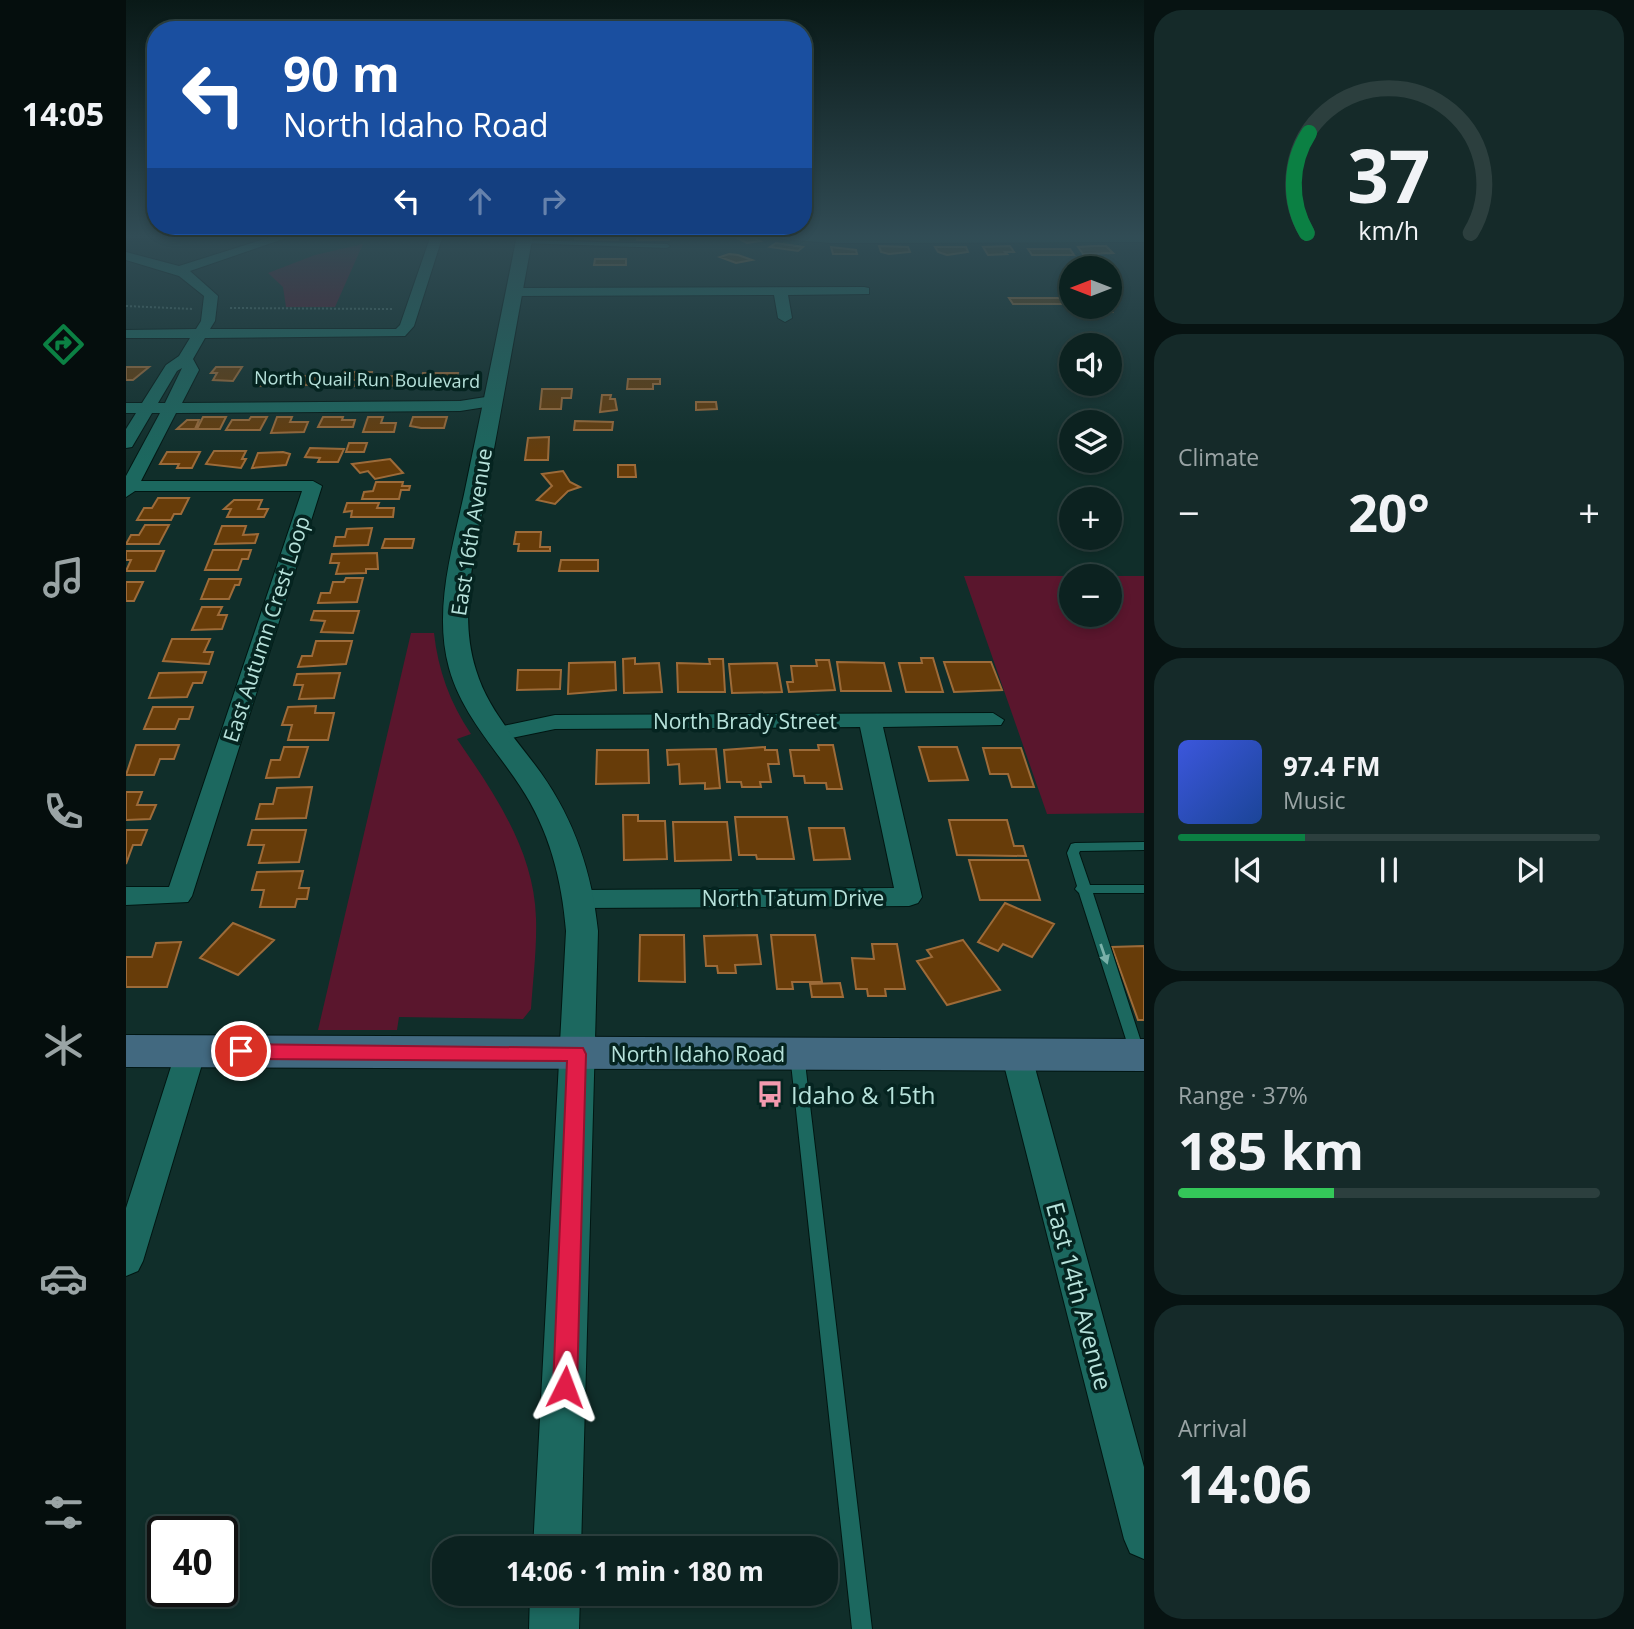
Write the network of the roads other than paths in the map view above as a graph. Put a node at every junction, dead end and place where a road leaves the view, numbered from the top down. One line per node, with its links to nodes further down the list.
1 (209, 311): 7 (street)
2 (412, 311): 7 (street)
3 (510, 311): 10 (street, East 16th Avenue)
4 (784, 311): 5 (street)
5 (785, 317)
6 (126, 334): 7 (street)
7 (200, 334): 8 (street)
8 (185, 359): 11 (street); 12 (street)
9 (126, 396): 11 (street, North Quail Run Boulevard)
10 (492, 401): 12 (street, North Quail Run Boulevard); 18 (street, East 16th Avenue)
11 (150, 402): 12 (street, North Quail Run Boulevard); 13 (street, North Quail Run Boulevard); 14 (street)
12 (175, 402): 15 (street)
13 (126, 408)
14 (126, 443)
15 (127, 488): 22 (street, East Autumn Crest Loop)
16 (993, 720): 17 (street, North Brady Street)
17 (870, 721): 18 (street, North Brady Street); 23 (street, North Tatum Drive)
18 (497, 734): 23 (street, East 16th Avenue)
19 (1143, 846): 20 (lane)
20 (1082, 889): 21 (lane); 29 (lane, one-way to 29)
21 (1144, 889)
22 (126, 896)
23 (580, 899): 26 (street, East 16th Avenue)
24 (126, 1051): 25 (main road, North Idaho Road)
25 (191, 1051): 26 (main road, North Idaho Road); 30 (street)
26 (577, 1054): 27 (main road, North Idaho Road); 31 (street, East 16th Avenue)
27 (797, 1054): 28 (main road, North Idaho Road); 35 (lane)
28 (1016, 1054): 29 (main road, North Idaho Road); 32 (street, East 14th Avenue)
29 (1141, 1055)
30 (126, 1261)
31 (558, 1536)
32 (1144, 1539)
33 (555, 1606): 34 (street)
34 (554, 1629)
35 (862, 1629)

